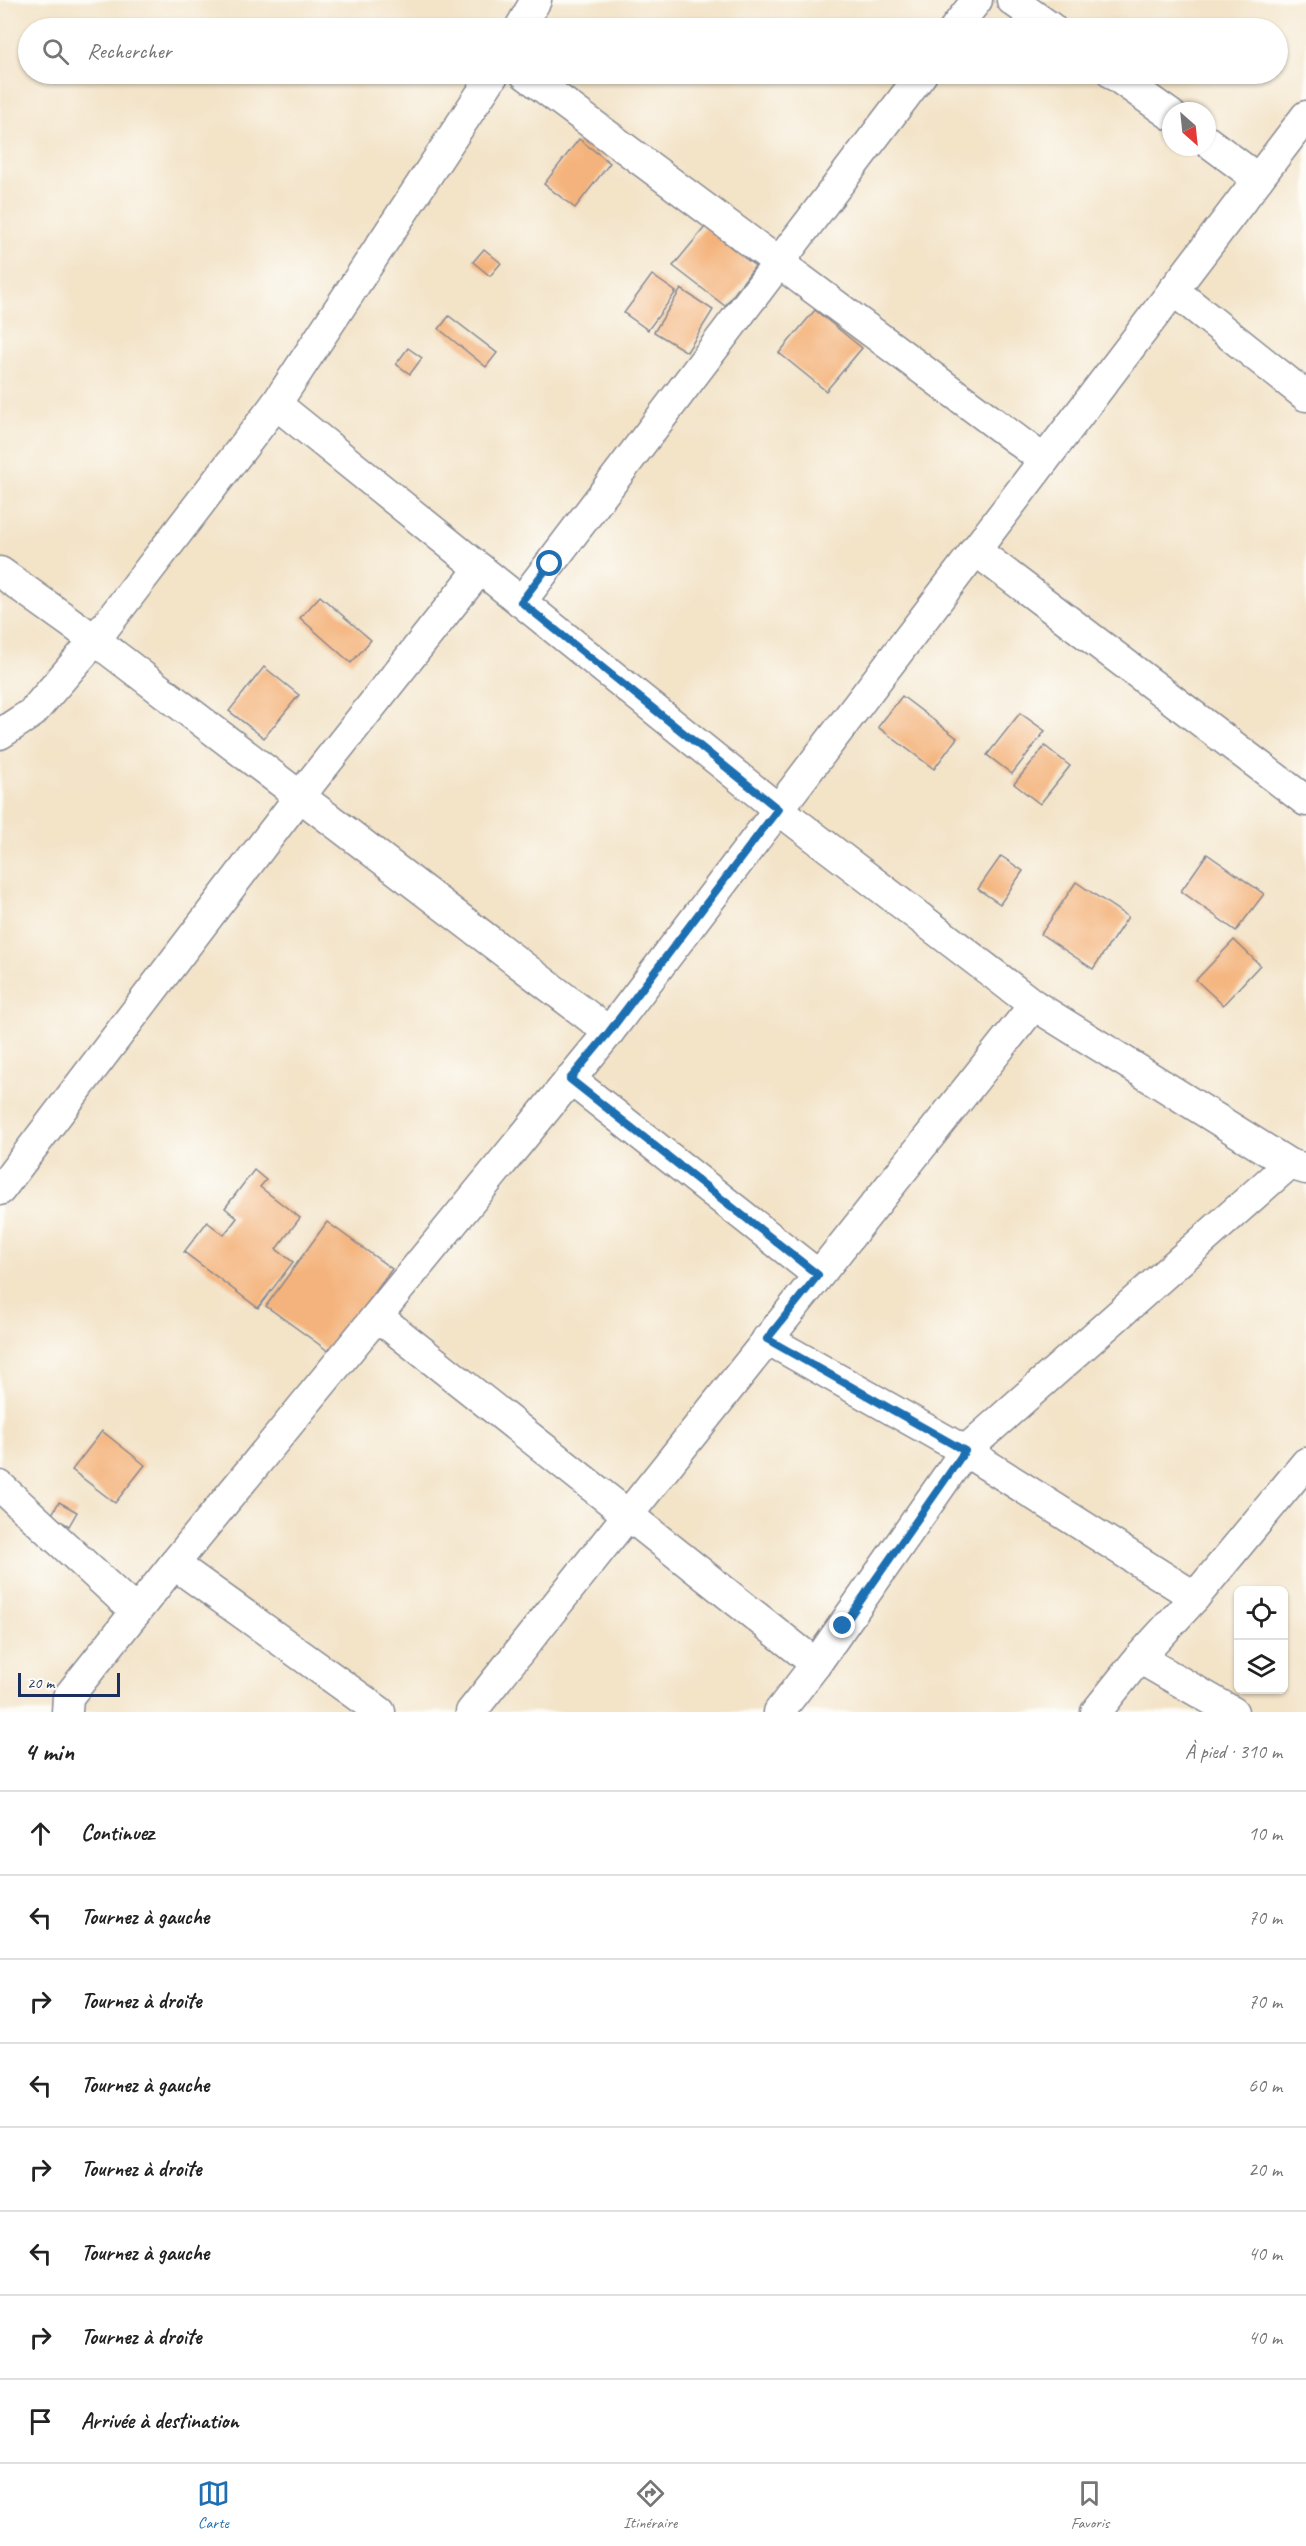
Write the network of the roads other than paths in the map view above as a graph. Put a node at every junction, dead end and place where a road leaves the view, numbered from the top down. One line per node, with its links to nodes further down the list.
1 (536, 0): 4 (street)
2 (977, 0): 5 (street)
3 (1012, 0): 6 (street)
4 (526, 18)
5 (963, 18)
6 (1037, 18)
7 (487, 84): 18 (street)
8 (538, 84): 15 (street)
9 (914, 84): 15 (street)
10 (1127, 84): 11 (street)
11 (1162, 109)
12 (1306, 116): 14 (street)
13 (1216, 148): 14 (street)
14 (1258, 178): 16 (street)
15 (779, 263): 19 (street); 23 (street)
16 (1173, 290): 17 (street); 19 (street)
17 (1306, 396)
18 (276, 404): 21 (street); 24 (street)
19 (1044, 460): 20 (street)
20 (975, 550): 27 (street); 28 (street)
21 (480, 569): 23 (street); 26 (street)
22 (0, 572): 24 (street)
23 (521, 602): 28 (street)
24 (95, 640): 25 (street); 26 (street)
25 (0, 734)
26 (300, 796): 30 (street); 33 (street)
27 (1306, 801)
28 (778, 809): 29 (street); 30 (street)
29 (1034, 1005): 32 (street); 34 (street)
30 (609, 1032): 31 (street)
31 (570, 1079): 34 (street); 35 (street)
32 (1297, 1167): 37 (street)
33 (0, 1190)
34 (818, 1275): 36 (street)
35 (377, 1316): 40 (street); 41 (street)
36 (767, 1339): 37 (street); 40 (street)
37 (965, 1451): 42 (street); 45 (street)
38 (1306, 1463): 42 (street)
39 (0, 1486): 43 (street)
40 (627, 1514): 45 (street); 48 (street)
41 (174, 1564): 43 (street); 47 (street)
42 (1195, 1597): 44 (street)
43 (136, 1612): 46 (street)
44 (1139, 1659): 50 (street); 51 (street)
45 (816, 1664): 49 (street)
46 (67, 1712)
47 (380, 1712)
48 (471, 1712)
49 (779, 1712)
50 (1096, 1712)
51 (1233, 1712)

